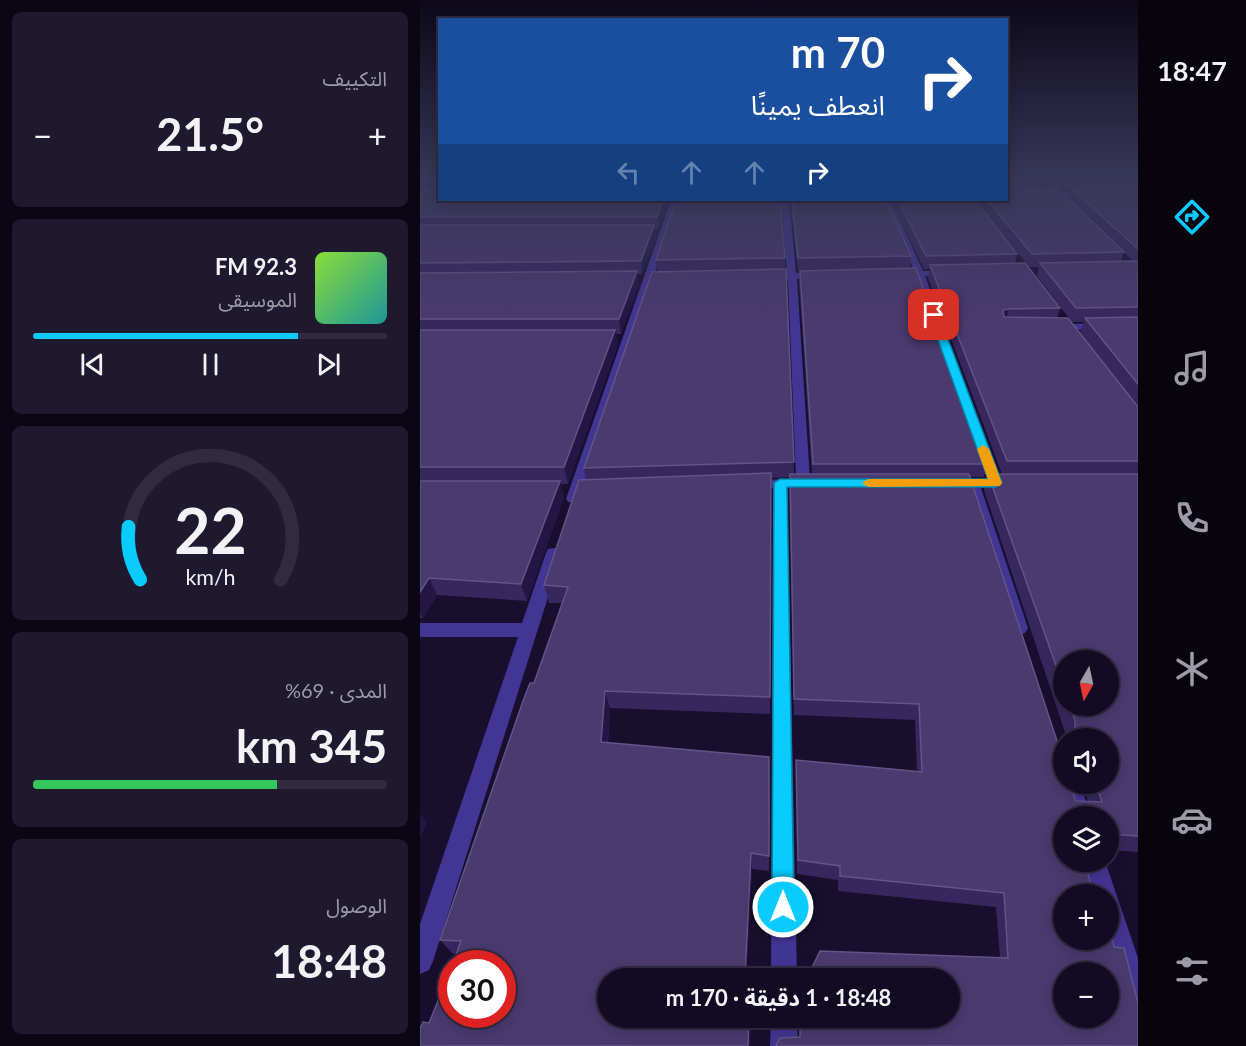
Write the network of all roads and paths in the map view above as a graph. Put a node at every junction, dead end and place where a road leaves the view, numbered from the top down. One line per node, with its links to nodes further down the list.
1 (661, 225): 23 (street)
2 (787, 225): 8 (street)
3 (898, 225): 4 (street)
4 (919, 273): 5 (street); 6 (street); 18 (street)
5 (954, 273)
6 (884, 274)
7 (827, 275): 8 (street)
8 (792, 276): 9 (street); 16 (street)
9 (759, 277)
10 (1061, 318): 13 (street)
11 (1138, 326): 13 (street)
12 (1047, 327): 13 (street)
13 (1068, 327): 14 (street)
14 (1075, 336)
15 (780, 483): 16 (street); 22 (street); 30 (street)
16 (803, 483): 17 (street)
17 (826, 483)
18 (996, 483): 19 (street); 21 (street)
19 (1019, 483)
20 (939, 484): 21 (street)
21 (973, 484): 27 (street)
22 (735, 485)
23 (568, 513)
24 (561, 534): 26 (street)
25 (420, 630): 26 (street)
26 (528, 630): 29 (street)
27 (1024, 641)
28 (1119, 939): 31 (street)
29 (420, 961)
30 (784, 968)
31 (1138, 997)
32 (784, 1028): 33 (street)
33 (784, 1046)

